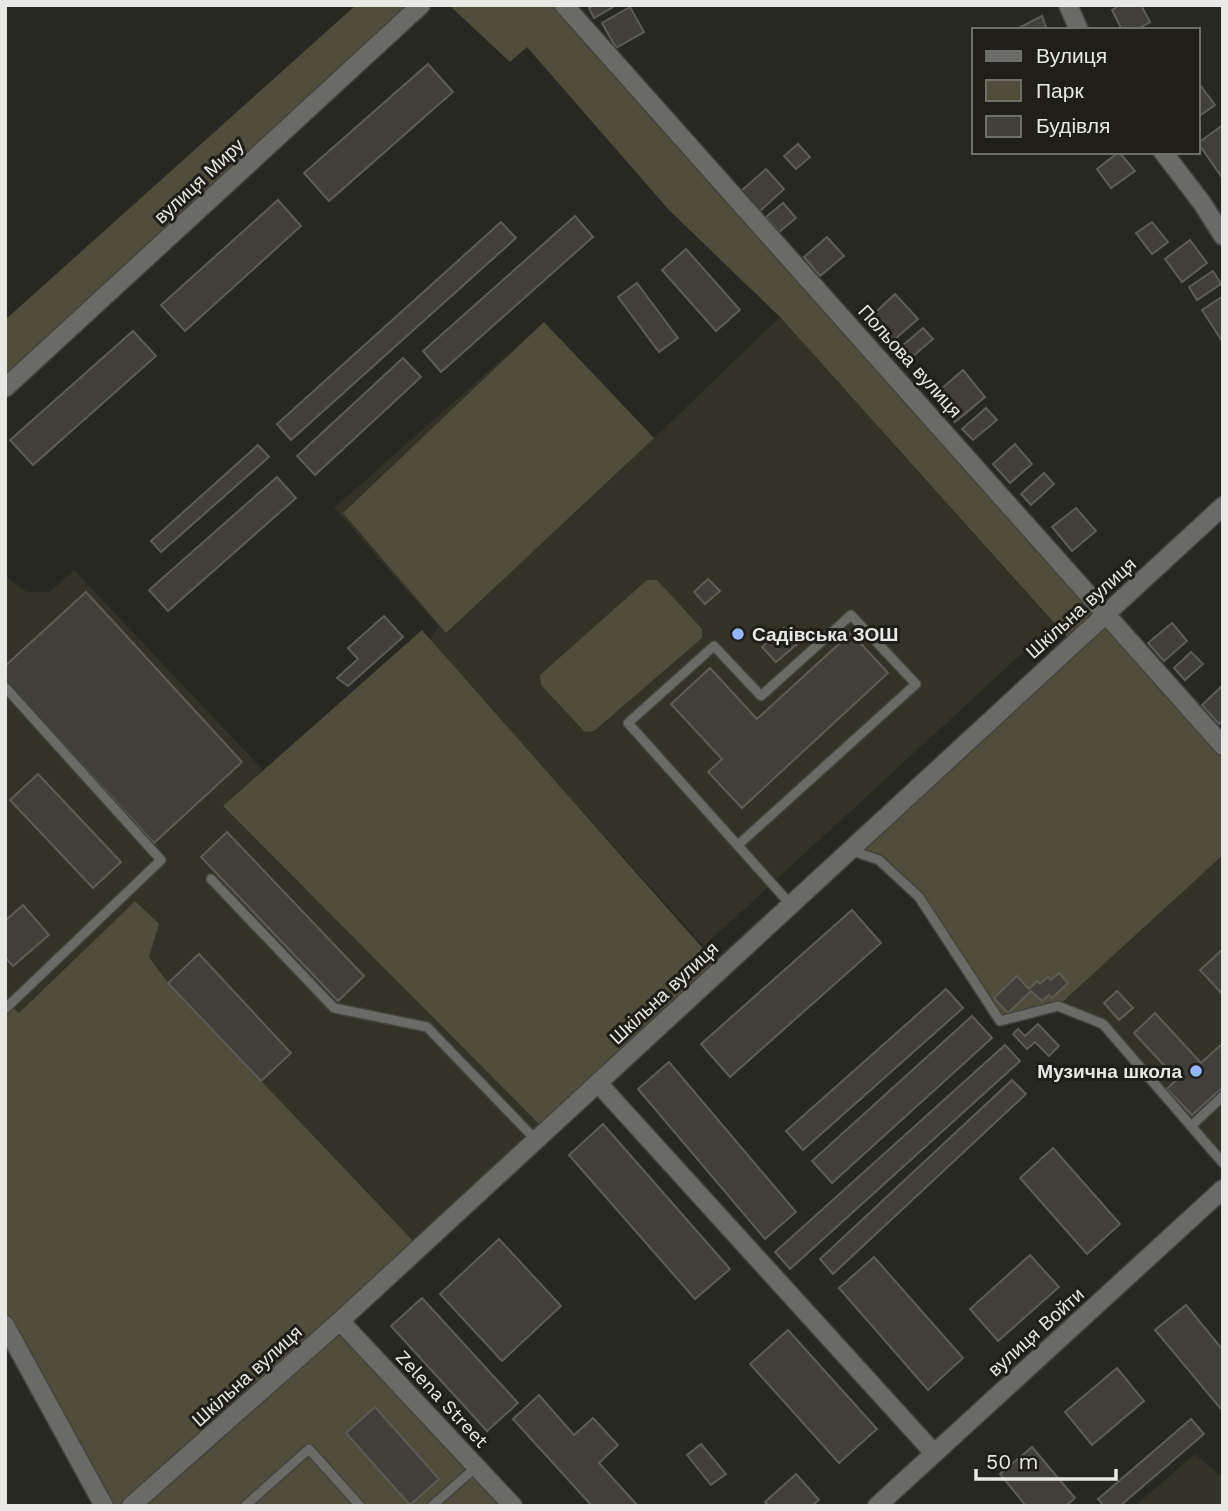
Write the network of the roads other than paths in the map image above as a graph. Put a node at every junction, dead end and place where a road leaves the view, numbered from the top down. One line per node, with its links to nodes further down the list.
1 (421, 5): 7 (street, вулиця Миру)
2 (564, 5): 9 (street, Польова вулиця)
3 (1068, 5): 4 (street)
4 (1078, 28)
5 (1165, 154): 6 (street)
6 (1223, 236)
7 (5, 388)
8 (1223, 506): 9 (street, Шкільна вулиця)
9 (1107, 613): 11 (street, Польова вулиця); 13 (street, Шкільна вулиця)
10 (5, 687): 16 (lane)
11 (1223, 746)
12 (738, 845): 12 (lane); 15 (lane)
13 (850, 850): 15 (street, Шкільна вулиця); 19 (lane)
14 (211, 879): 20 (lane)
15 (791, 905): 17 (street, Шкільна вулиця)
16 (5, 1009)
17 (598, 1083): 20 (street, Шкільна вулиця); 25 (street)
18 (1223, 1096): 19 (lane)
19 (1191, 1126): 21 (lane)
20 (536, 1140): 23 (street, Шкільна вулиця)
21 (1223, 1163)
22 (1223, 1189): 25 (street, вулиця Войти)
23 (340, 1321): 26 (street, Zelena Street); 28 (street, Шкільна вулиця)
24 (5, 1325): 27 (street)
25 (934, 1453): 33 (street, вулиця Войти)
26 (476, 1467): 31 (lane); 32 (street, Zelena Street)
27 (104, 1506)
28 (131, 1506)
29 (245, 1506): 30 (lane)
30 (360, 1506)
31 (432, 1506)
32 (513, 1506)
33 (877, 1506)

